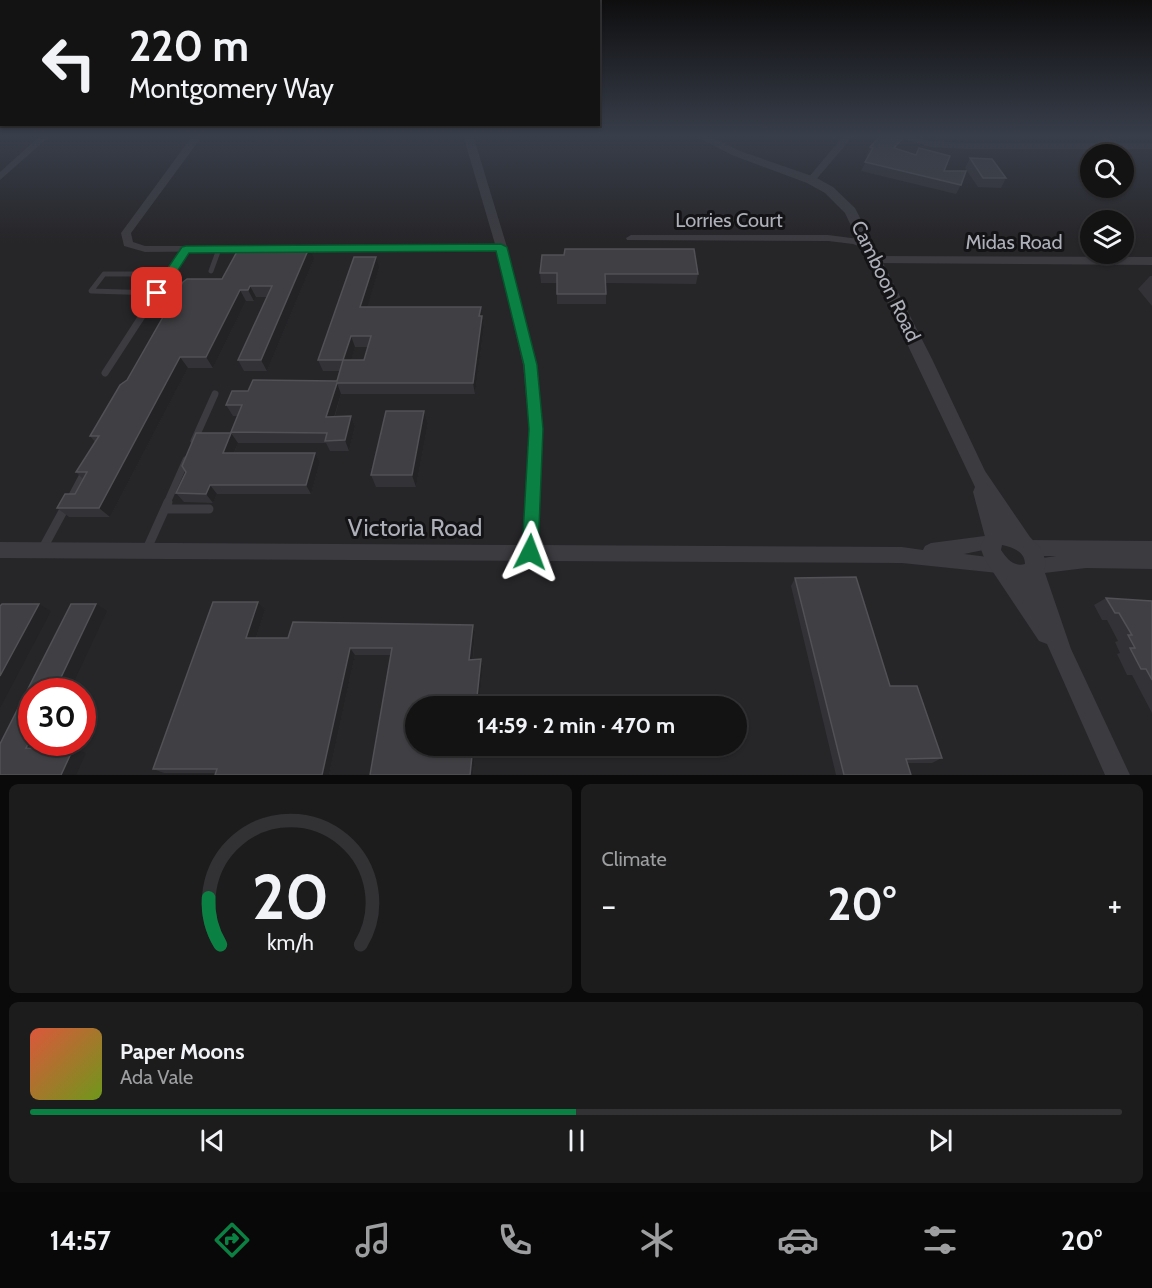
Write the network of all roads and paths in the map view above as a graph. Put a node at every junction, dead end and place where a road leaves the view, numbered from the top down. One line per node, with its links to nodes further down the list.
1 (171, 171): 10 (street)
2 (479, 171): 9 (street)
3 (786, 171): 5 (street, Camboon Road)
4 (818, 171): 5 (street)
5 (811, 180): 6 (street, Camboon Road)
6 (857, 221): 8 (street, Lorries Court); 12 (street, Camboon Road)
7 (631, 238): 8 (street, Lorries Court)
8 (828, 238): 12 (street, Lorries Court)
9 (501, 247): 11 (street); 30 (street)
10 (186, 249): 11 (street); 15 (lane)
11 (219, 249): 14 (lane)
12 (872, 254): 13 (street, Midas Road); 22 (street, Camboon Road)
13 (1152, 261)
14 (211, 271)
15 (170, 274): 16 (lane); 16 (lane)
16 (157, 293): 17 (lane)
17 (105, 373)
18 (215, 394): 19 (lane)
19 (192, 446)
20 (188, 456): 23 (lane)
21 (89, 464): 28 (lane)
22 (978, 476): 25 (street, Camboon Road); 32 (street, Camboon Road)
23 (165, 509): 24 (lane); 29 (lane)
24 (210, 509)
25 (994, 540): 31 (street, Victoria Road); 32 (street); 34 (street, Camboon Road)
26 (1152, 549): 32 (street)
27 (0, 550): 28 (street, Victoria Road)
28 (42, 550): 29 (street, Victoria Road)
29 (146, 551): 30 (street, Victoria Road)
30 (530, 552): 31 (street, Victoria Road)
31 (902, 555): 34 (street, Victoria Road)
32 (1030, 557): 33 (street); 34 (street); 35 (street, Camboon Road)
33 (1152, 561)
34 (1001, 567): 35 (street, Camboon Road)
35 (1061, 653): 36 (street, Camboon Road)
36 (1118, 775)

